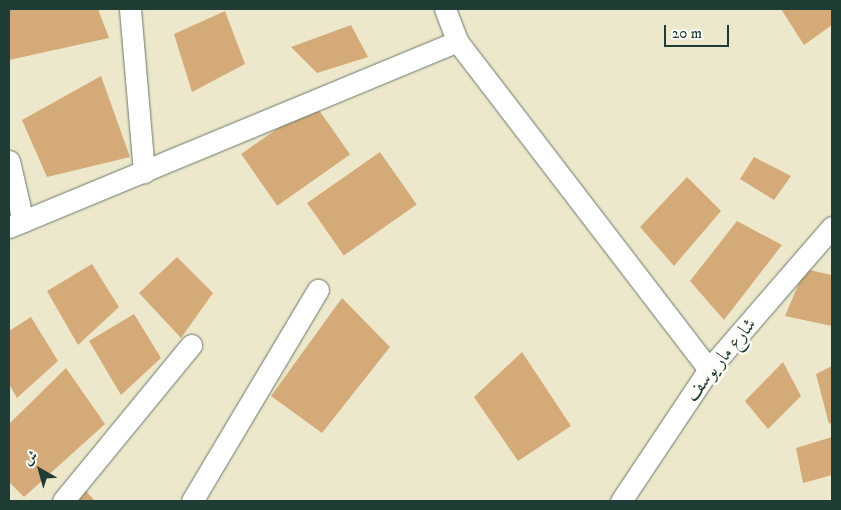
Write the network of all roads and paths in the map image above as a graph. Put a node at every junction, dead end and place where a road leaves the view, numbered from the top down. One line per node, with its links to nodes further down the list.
1 (130, 9): 5 (street)
2 (444, 9): 3 (street)
3 (457, 41): 5 (street); 10 (street)
4 (9, 161): 6 (street)
5 (144, 172): 6 (street)
6 (16, 224)
7 (832, 227): 10 (street, شارع مار يوسف)
8 (318, 290): 12 (street)
9 (191, 345): 11 (street)
10 (709, 369): 13 (street, شارع مار يوسف)
11 (62, 501)
12 (192, 501)
13 (621, 501)

